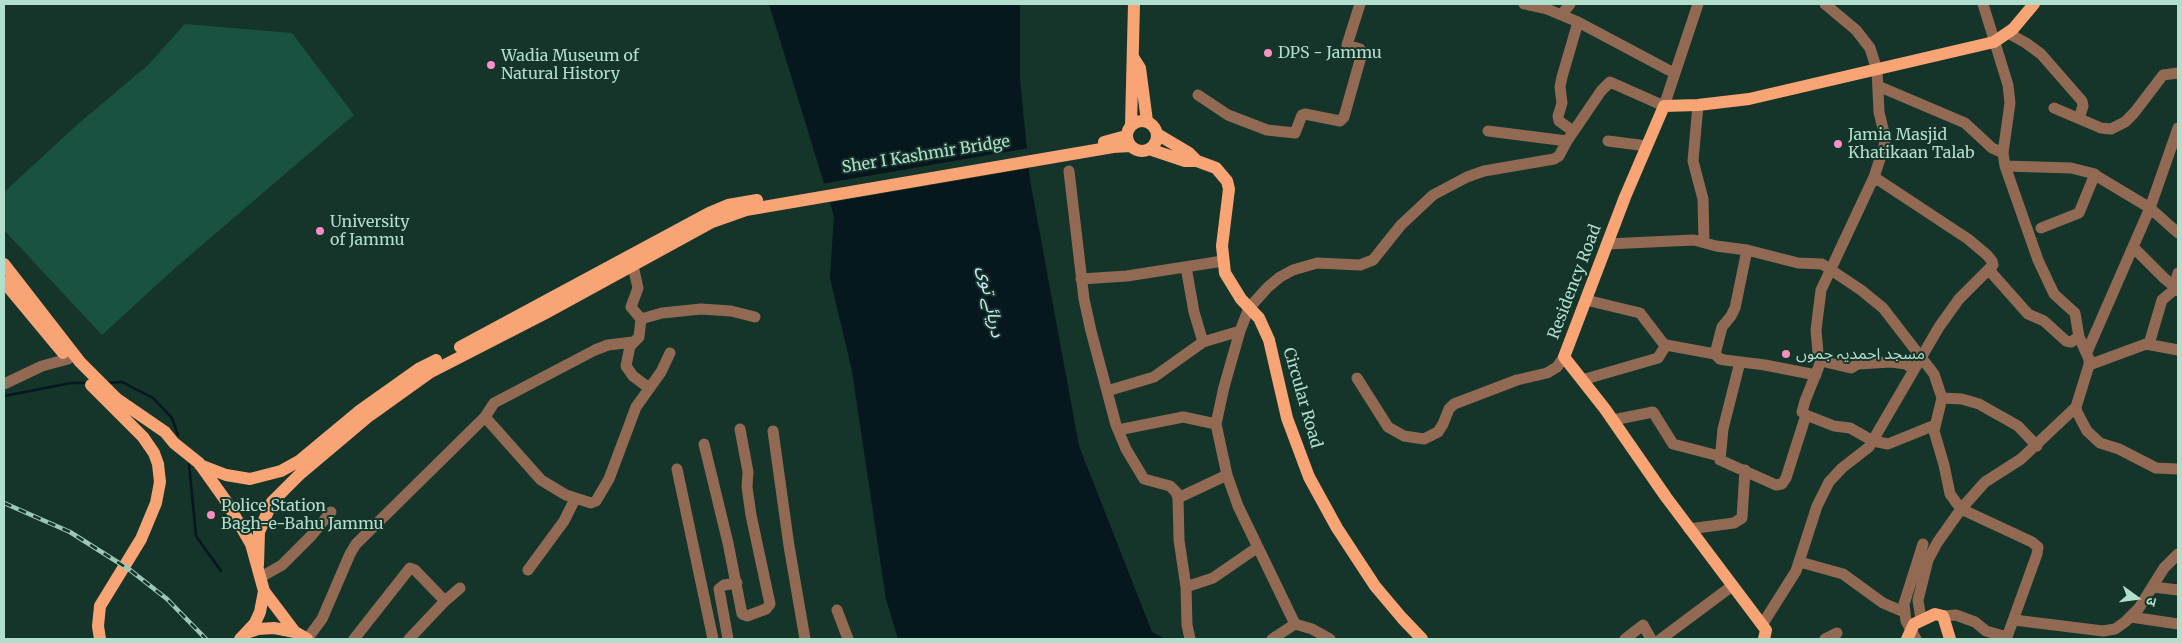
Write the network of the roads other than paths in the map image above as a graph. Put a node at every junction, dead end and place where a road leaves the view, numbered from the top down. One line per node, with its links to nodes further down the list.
1 (1134, 4): 13 (main road)
2 (1360, 4): 18 (street)
3 (1524, 4): 9 (street)
4 (1570, 4): 9 (street)
5 (1697, 4): 15 (street, Residency Road)
6 (1825, 4): 14 (street)
7 (1983, 4): 12 (street)
8 (2034, 4): 11 (main road)
9 (1562, 14): 10 (street)
10 (1578, 22): 15 (street); 28 (street)
11 (2008, 34): 12 (main road); 22 (street)
12 (1994, 42): 14 (main road); 33 (street)
13 (1133, 57): 23 (main road); 27 (main road)
14 (1877, 70): 17 (street); 19 (main road)
15 (1674, 73): 20 (street, Residency Road)
16 (2178, 74): 22 (street)
17 (1878, 86): 33 (street); 38 (street)
18 (1198, 95)
19 (1698, 105): 20 (main road); 43 (street)
20 (1664, 106): 28 (street); 30 (main road, Residency Road)
21 (2054, 108): 22 (street)
22 (2079, 118)
23 (1147, 121): 26 (main road); 27 (main road)
24 (2178, 128): 32 (street)
25 (1488, 131): 28 (street)
26 (1157, 134): 31 (main road); 34 (main road)
27 (1129, 136): 31 (main road); 39 (main road, Sher I Kashmir Bridge)
28 (1570, 136): 58 (street)
29 (1608, 141): 30 (street)
30 (1647, 146): 44 (main road, Residency Road)
31 (1149, 149): 34 (main road)
32 (2174, 151): 40 (street)
33 (2003, 153): 35 (street)
34 (1197, 161): 47 (main road, Circular Road)
35 (2005, 166): 37 (street); 62 (street)
36 (1069, 171): 54 (street)
37 (2095, 175): 40 (street); 41 (street)
38 (1874, 177): 51 (street); 52 (street)
39 (745, 206): 49 (main road); 101 (main road)
40 (2150, 208): 42 (street); 45 (street)
41 (2041, 228)
42 (2178, 233)
43 (1704, 242): 44 (street); 46 (street)
44 (1607, 244): 57 (main road, Residency Road)
45 (2133, 247): 56 (street); 68 (street)
46 (1747, 250): 51 (street); 69 (street)
47 (1223, 262): 50 (street); 58 (main road, Circular Road)
48 (4, 264): 77 (main road)
49 (633, 266): 60 (street); 116 (main road)
50 (1186, 267): 54 (street); 63 (street)
51 (1831, 268): 70 (street); 73 (street)
52 (1989, 270): 62 (street); 70 (street)
53 (2178, 272): 56 (street)
54 (1081, 279): 83 (street)
55 (4, 282): 72 (main road)
56 (2177, 290): 64 (street)
57 (1586, 300): 65 (street); 71 (main road, Residency Road)
58 (1249, 308): 61 (street); 150 (main road, Circular Road)
59 (755, 317): 60 (street)
60 (639, 330): 82 (street); 88 (street)
61 (1240, 331): 63 (street); 90 (street)
62 (2079, 337): 68 (street)
63 (1203, 342): 83 (street)
64 (2148, 344): 66 (street); 75 (street)
65 (1666, 345): 69 (street); 80 (street)
66 (2178, 350)
67 (670, 352): 82 (street)
68 (2087, 352): 75 (street)
69 (1715, 354): 74 (street)
70 (1921, 356): 76 (street); 84 (street)
71 (1564, 357): 79 (street); 80 (main road, Residency Road)
72 (68, 359): 77 (main road); 81 (street)
73 (1821, 361): 76 (street); 78 (street)
74 (1740, 362): 78 (street); 99 (street)
75 (2089, 365): 86 (street)
76 (1913, 369): 95 (street)
77 (82, 370): 85 (main road)
78 (1816, 375): 87 (street)
79 (1357, 378)
80 (1582, 380): 89 (main road, Residency Road)
81 (4, 384)
82 (649, 388): 107 (street)
83 (1107, 391): 93 (street)
84 (1942, 398): 91 (street); 98 (street)
85 (114, 402): 96 (main road); 100 (main road)
86 (2076, 407): 98 (street); 104 (street)
87 (1806, 415): 95 (street); 103 (street)
88 (485, 417): 107 (street); 140 (street)
89 (1613, 420): 99 (street); 110 (main road, Residency Road)
90 (1216, 424): 93 (street); 105 (street)
91 (1934, 426): 95 (street); 108 (street)
92 (740, 428): 117 (street)
93 (1118, 430): 106 (street)
94 (773, 431): 145 (street)
95 (1873, 441): 114 (street)
96 (174, 443): 100 (main road); 101 (main road)
97 (704, 444): 117 (street)
98 (2037, 446): 108 (street)
99 (1719, 456): 103 (street)
100 (158, 464): 139 (main road)
101 (200, 465): 116 (main road)
102 (677, 469): 143 (street)
103 (1745, 470): 110 (street)
104 (2178, 470)
105 (1227, 475): 106 (street); 112 (street)
106 (1178, 498): 119 (street)
107 (575, 500): 115 (street)
108 (1961, 509): 129 (street); 130 (street)
109 (331, 512): 116 (street)
110 (1689, 529): 118 (main road, Residency Road)
111 (1923, 544): 126 (street)
112 (1258, 547): 119 (street); 131 (street)
113 (2178, 554): 120 (street)
114 (1800, 562): 126 (street); 134 (street)
115 (528, 570)
116 (260, 571): 123 (main road)
117 (736, 584): 144 (street)
118 (1732, 586): 134 (main road, Residency Road); 153 (street)
119 (1186, 587): 147 (street)
120 (2153, 587): 122 (street); 128 (street)
121 (460, 588): 124 (street)
122 (2178, 590)
123 (264, 591): 133 (main road); 137 (main road)
124 (445, 601): 141 (street); 142 (street)
125 (837, 610): 146 (street)
126 (1904, 612): 138 (street)
127 (1943, 616): 129 (main road); 130 (street); 155 (main road)
128 (2131, 617): 132 (street); 136 (street)
129 (1921, 620): 138 (main road)
130 (2014, 620): 136 (street)
131 (1294, 624): 148 (street); 149 (street)
132 (2178, 624)
133 (295, 632): 137 (main road); 140 (main road)
134 (1766, 633)
135 (1837, 633): 154 (street)
136 (2099, 635)
137 (243, 636)
138 (1911, 636)
139 (100, 639)
140 (307, 639)
141 (354, 639)
142 (409, 639)
143 (713, 639)
144 (728, 639)
145 (806, 639)
146 (848, 639)
147 (1190, 639)
148 (1272, 639)
149 (1330, 639)
150 (1422, 639)
151 (1625, 639): 152 (street)
152 (1652, 639)
153 (1661, 639)
154 (1825, 639)
155 (1950, 639)

